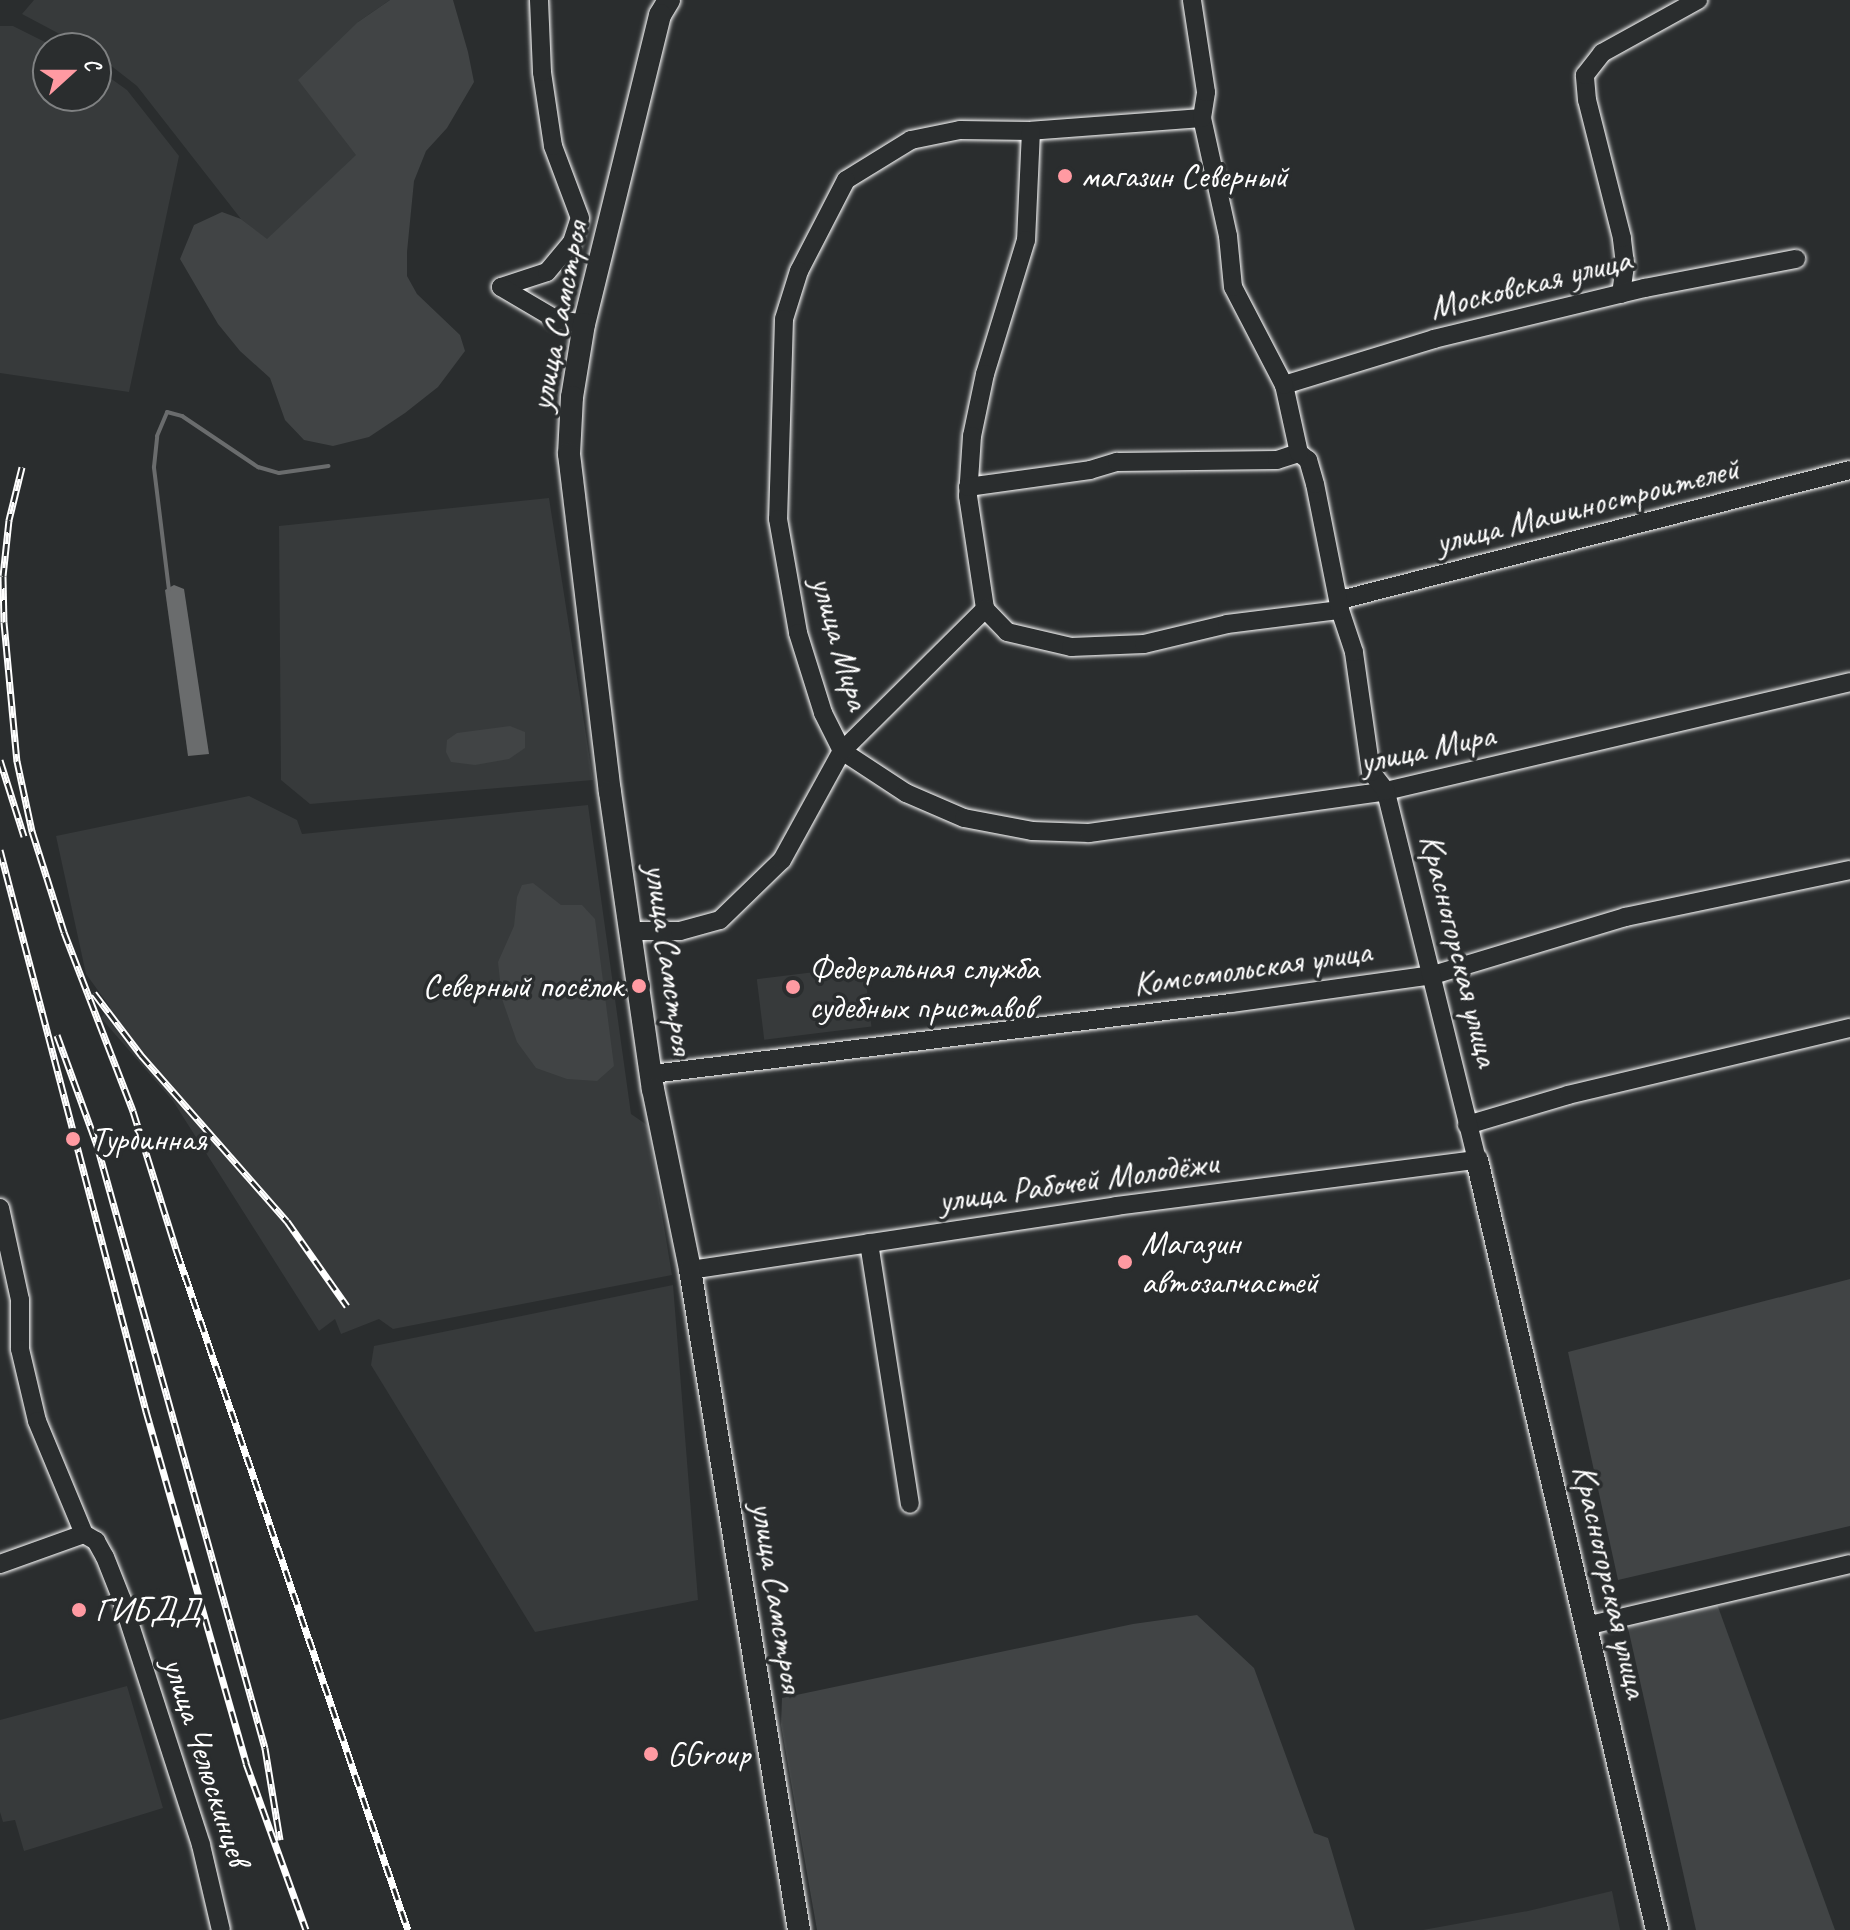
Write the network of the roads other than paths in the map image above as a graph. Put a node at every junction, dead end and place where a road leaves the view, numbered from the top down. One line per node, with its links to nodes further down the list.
1 (539, 0): 9 (street)
2 (669, 0): 9 (street, улица Самстроя)
3 (1192, 0): 5 (street, Красногорская улица)
4 (1698, 0): 8 (street)
5 (1202, 118): 6 (street, улица Мира); 10 (street, Красногорская улица)
6 (1031, 131): 13 (street); 17 (street, улица Мира)
7 (1796, 259): 8 (street, Московская улица)
8 (1621, 294): 10 (street, Московская улица)
9 (584, 324): 20 (street, улица Самстроя)
10 (1284, 385): 11 (street, Красногорская улица)
11 (1299, 453): 13 (street); 14 (street, Красногорская улица)
12 (1850, 470): 14 (street, улица Машиностроителей)
13 (968, 487): 15 (street)
14 (1340, 605): 15 (street, улица Машиностроителей); 18 (street, Красногорская улица)
15 (985, 609): 17 (street)
16 (1850, 682): 18 (street, улица Мира)
17 (842, 751): 18 (street, улица Мира); 20 (street)
18 (1386, 791): 21 (street, Красногорская улица)
19 (1850, 870): 21 (street, Комсомольская улица)
20 (633, 931): 23 (street, улица Самстроя)
21 (1433, 975): 23 (street, Комсомольская улица); 24 (street, Красногорская улица)
22 (1850, 1028): 24 (street)
23 (652, 1074): 28 (street, улица Самстроя)
24 (1467, 1125): 25 (street, Красногорская улица)
25 (1477, 1160): 27 (street, улица Рабочей Молодёжи); 33 (street, Красногорская улица)
26 (0, 1208): 30 (street, улица Челюскинцев)
27 (869, 1243): 28 (street, улица Рабочей Молодёжи); 29 (street)
28 (690, 1270): 35 (street, улица Самстроя)
29 (910, 1504)
30 (84, 1534): 31 (street); 34 (street, улица Челюскинцев)
31 (0, 1564)
32 (1850, 1564): 33 (street)
33 (1586, 1626): 36 (street, Красногорская улица)
34 (221, 1930)
35 (799, 1930)
36 (1657, 1930)

